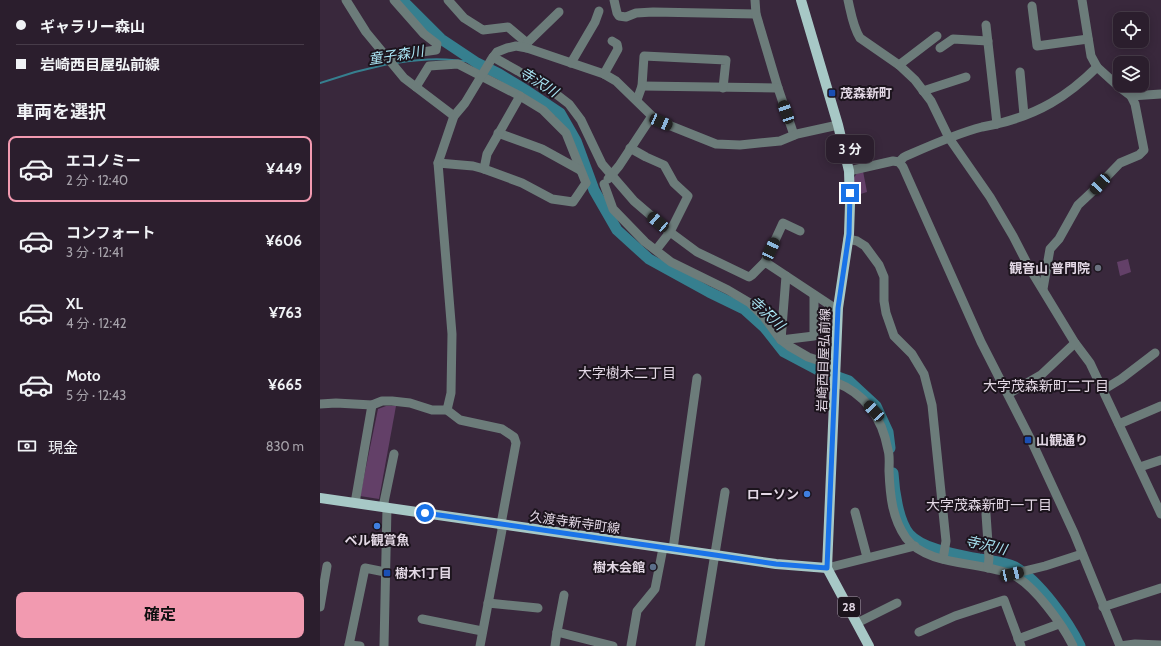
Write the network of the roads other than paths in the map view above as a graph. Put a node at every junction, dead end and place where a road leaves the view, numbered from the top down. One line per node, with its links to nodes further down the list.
1 (346, 0): 21 (street)
2 (394, 0): 21 (street)
3 (448, 0): 18 (street)
4 (614, 0): 12 (street)
5 (755, 0): 12 (street)
6 (801, 0): 42 (main road, 岩崎西目屋弘前線)
7 (848, 0): 23 (street)
8 (1082, 0): 15 (street)
9 (1032, 6): 15 (street)
10 (599, 11): 22 (street)
11 (559, 12): 18 (street)
12 (756, 14): 32 (street)
13 (986, 25): 17 (street)
14 (937, 36): 23 (street)
15 (1088, 39): 24 (street)
16 (612, 40): 27 (street)
17 (988, 41): 19 (street); 41 (street)
18 (527, 46): 20 (street); 22 (street)
19 (940, 48)
20 (492, 59): 26 (street); 52 (street)
21 (390, 61): 30 (street)
22 (572, 63): 27 (street)
23 (899, 65): 33 (street)
24 (1097, 67): 36 (street); 38 (street)
25 (1020, 72): 38 (street)
26 (483, 74): 30 (street); 35 (street); 39 (street)
27 (604, 74): 37 (street)
28 (966, 77): 33 (street)
29 (642, 86): 31 (street); 31 (street); 37 (street)
30 (416, 87): 39 (street)
31 (723, 88): 32 (street)
32 (778, 88): 44 (street)
33 (923, 91): 45 (street)
34 (1161, 94): 36 (street)
35 (520, 96): 43 (street); 50 (street)
36 (1131, 96): 61 (street)
37 (637, 100): 40 (street)
38 (1024, 115): 41 (street)
39 (454, 116): 48 (street)
40 (652, 116): 44 (street); 46 (street)
41 (997, 124): 45 (street)
42 (838, 125): 44 (street); 51 (main road, 岩崎西目屋弘前線)
43 (498, 133): 49 (street); 50 (street)
44 (794, 135)
45 (949, 138): 47 (street); 61 (street)
46 (630, 148): 52 (street); 56 (street)
47 (899, 162): 51 (street); 70 (street)
48 (438, 163): 49 (street); 74 (street)
49 (484, 169): 53 (street)
50 (580, 170): 53 (street)
51 (849, 171): 57 (main road, 岩崎西目屋弘前線)
52 (612, 175): 54 (street); 56 (street)
53 (587, 184): 54 (street)
54 (602, 184): 58 (street)
55 (800, 231): 59 (street)
56 (670, 232): 58 (street); 59 (street)
57 (848, 239): 63 (main road, 岩崎西目屋弘前線); 91 (street)
58 (656, 250): 64 (street)
59 (765, 262): 60 (street)
60 (786, 276): 62 (street); 64 (street)
61 (1043, 289): 65 (street)
62 (814, 295): 63 (street); 64 (street)
63 (838, 308): 67 (main road, 岩崎西目屋弘前線)
64 (781, 340): 67 (street)
65 (1075, 343): 69 (street); 70 (street)
66 (1155, 353): 69 (street)
67 (835, 374): 87 (street); 94 (main road, 岩崎西目屋弘前線)
68 (697, 378): 88 (street)
69 (1103, 390): 75 (street)
70 (1008, 394): 89 (street)
71 (320, 404): 72 (street)
72 (372, 405): 74 (street); 81 (street)
73 (1161, 406): 75 (street)
74 (447, 410): 86 (street)
75 (1119, 424): 78 (street)
76 (394, 454): 82 (street)
77 (1161, 460): 78 (street)
78 (1140, 467): 85 (street)
79 (725, 492): 90 (street)
80 (320, 498): 81 (main road, 久渡寺新寺町線)
81 (355, 503): 82 (main road, 久渡寺新寺町線)
82 (385, 507): 86 (main road, 久渡寺新寺町線); 96 (street)
83 (855, 512): 92 (street)
84 (986, 514): 95 (street)
85 (1161, 514)
86 (501, 524): 88 (main road, 久渡寺新寺町線); 101 (street)
87 (915, 546): 91 (street); 92 (street)
88 (668, 549): 90 (main road, 久渡寺新寺町線); 120 (street)
89 (1082, 554): 97 (street); 104 (street)
90 (715, 555): 94 (main road, 久渡寺新寺町線); 121 (street)
91 (944, 555): 95 (street)
92 (867, 557): 94 (street)
93 (327, 566): 98 (street)
94 (827, 568): 107 (main road, 28)
95 (988, 568): 97 (street)
96 (386, 572): 113 (street); 116 (street)
97 (1012, 574): 108 (street)
98 (322, 581): 103 (street)
99 (1161, 588): 104 (street)
100 (564, 595): 110 (street)
101 (488, 603): 105 (street); 109 (street)
102 (897, 603): 107 (street)
103 (320, 607)
104 (1103, 607): 124 (street)
105 (538, 608)
106 (422, 618): 109 (street)
107 (857, 623): 122 (main road, 28)
108 (1059, 624): 112 (street); 123 (street)
109 (482, 631): 117 (street)
110 (557, 632): 118 (street); 119 (street)
111 (919, 632): 112 (street)
112 (1018, 644)
113 (349, 645): 115 (street)
114 (1161, 645): 124 (street)
115 (360, 646)
116 (384, 646)
117 (480, 646)
118 (555, 646)
119 (613, 646)
120 (631, 646)
121 (700, 646)
122 (870, 646)
123 (1073, 646)
124 (1120, 646)

